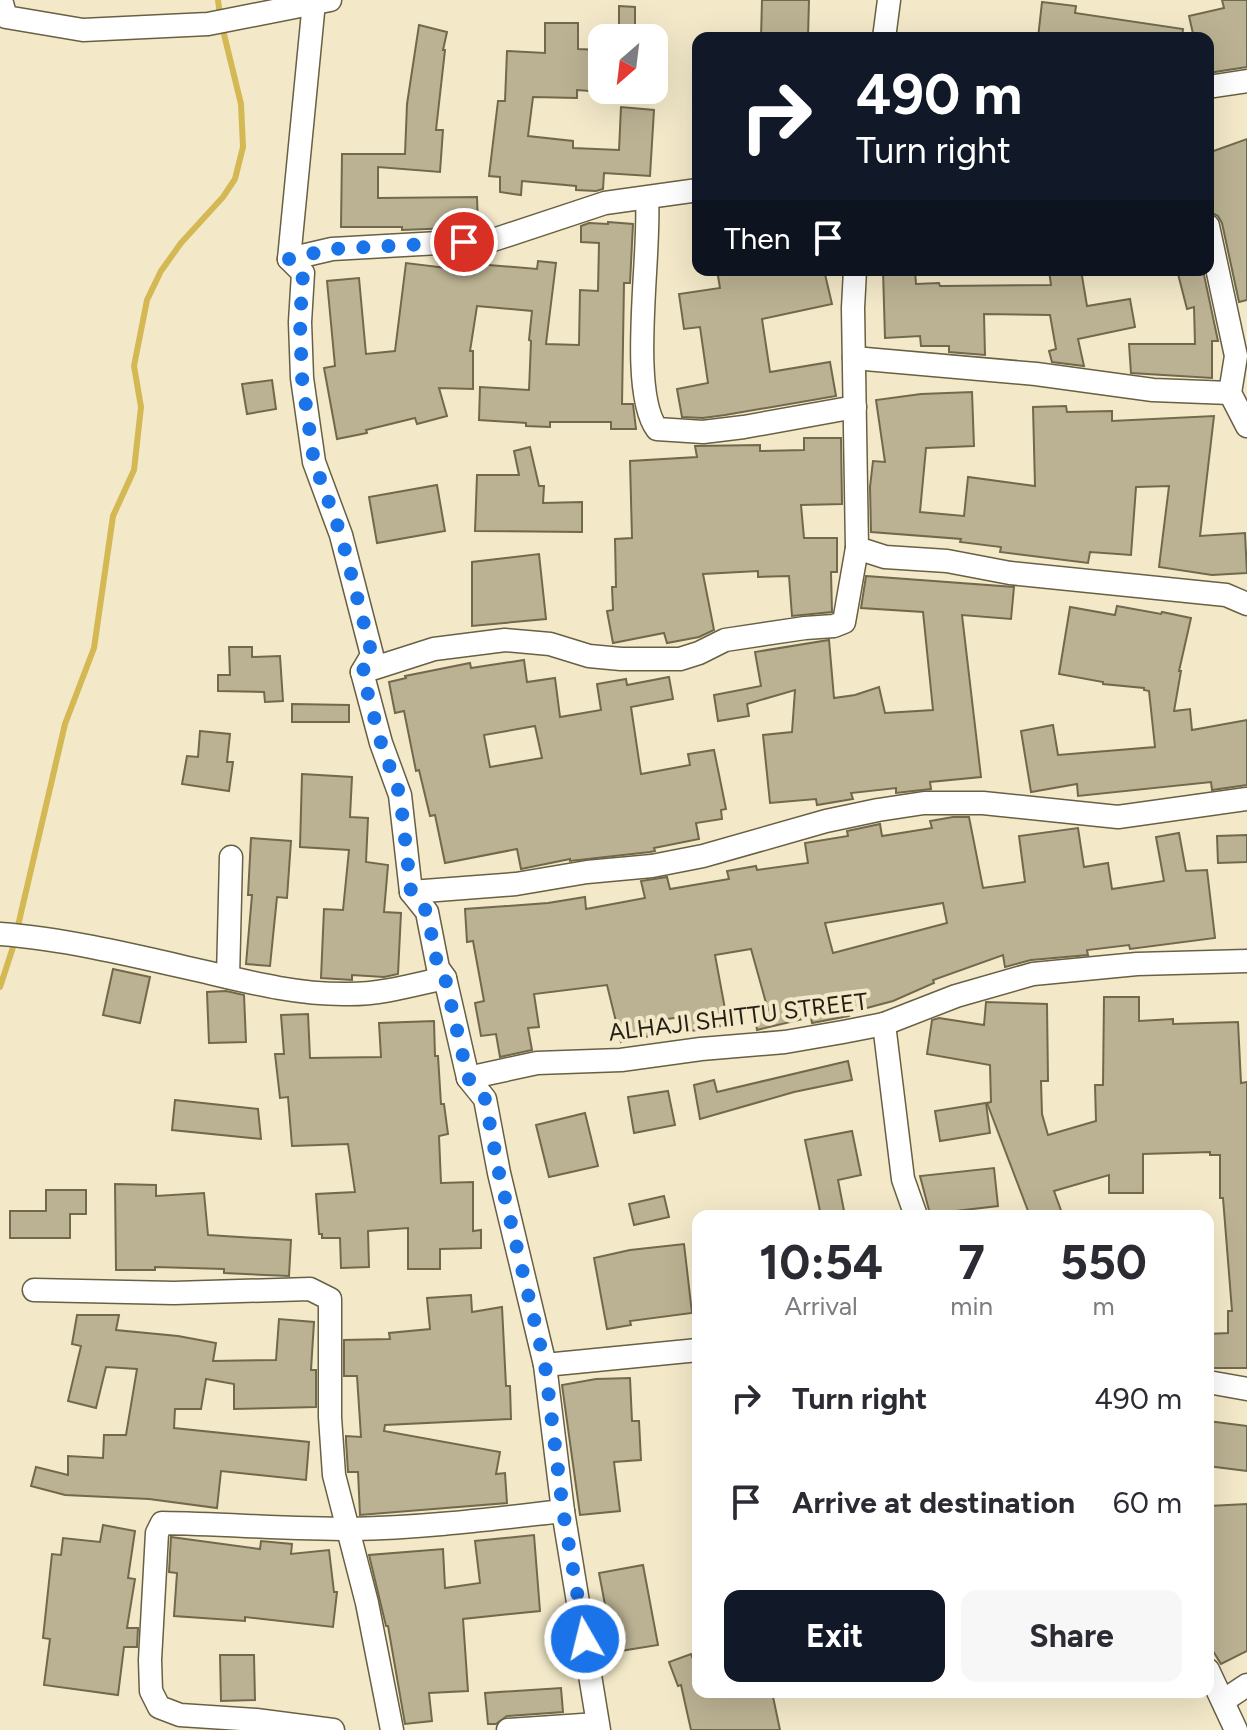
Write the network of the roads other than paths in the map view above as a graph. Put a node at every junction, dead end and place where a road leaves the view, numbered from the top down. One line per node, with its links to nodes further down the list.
1 (1, 0): 3 (street)
2 (889, 0): 4 (street)
3 (322, 1): 10 (street)
4 (885, 32)
5 (1247, 81): 6 (street)
6 (1214, 86)
7 (692, 191): 8 (street)
8 (647, 199): 10 (street); 14 (street)
9 (1214, 254): 13 (street)
10 (289, 259): 18 (street)
11 (855, 276): 12 (street)
12 (854, 358): 13 (street); 14 (street)
13 (1230, 393): 15 (street)
14 (855, 407): 16 (street)
15 (1247, 426)
16 (857, 548): 17 (street); 18 (street)
17 (1246, 598)
18 (362, 672): 21 (street)
19 (1247, 799): 21 (street)
20 (231, 857): 24 (street)
21 (411, 892): 25 (street)
22 (0, 934): 24 (street)
23 (1247, 961): 26 (street, ALHAJI SHITTU STREET)
24 (228, 977): 25 (street)
25 (445, 978): 27 (street)
26 (884, 1024): 27 (street, ALHAJI SHITTU STREET); 28 (street)
27 (468, 1078): 31 (street)
28 (914, 1210)
29 (34, 1290): 35 (street)
30 (692, 1351): 31 (street)
31 (545, 1365): 34 (street)
32 (1214, 1383): 33 (street)
33 (1247, 1389)
34 (563, 1511): 35 (street); 39 (street)
35 (348, 1529): 40 (street); 41 (street)
36 (1214, 1682): 38 (street)
37 (1247, 1685): 38 (street)
38 (1223, 1701): 43 (street)
39 (598, 1727): 42 (street)
40 (333, 1730)
41 (392, 1730)
42 (508, 1730)
43 (1236, 1730)

